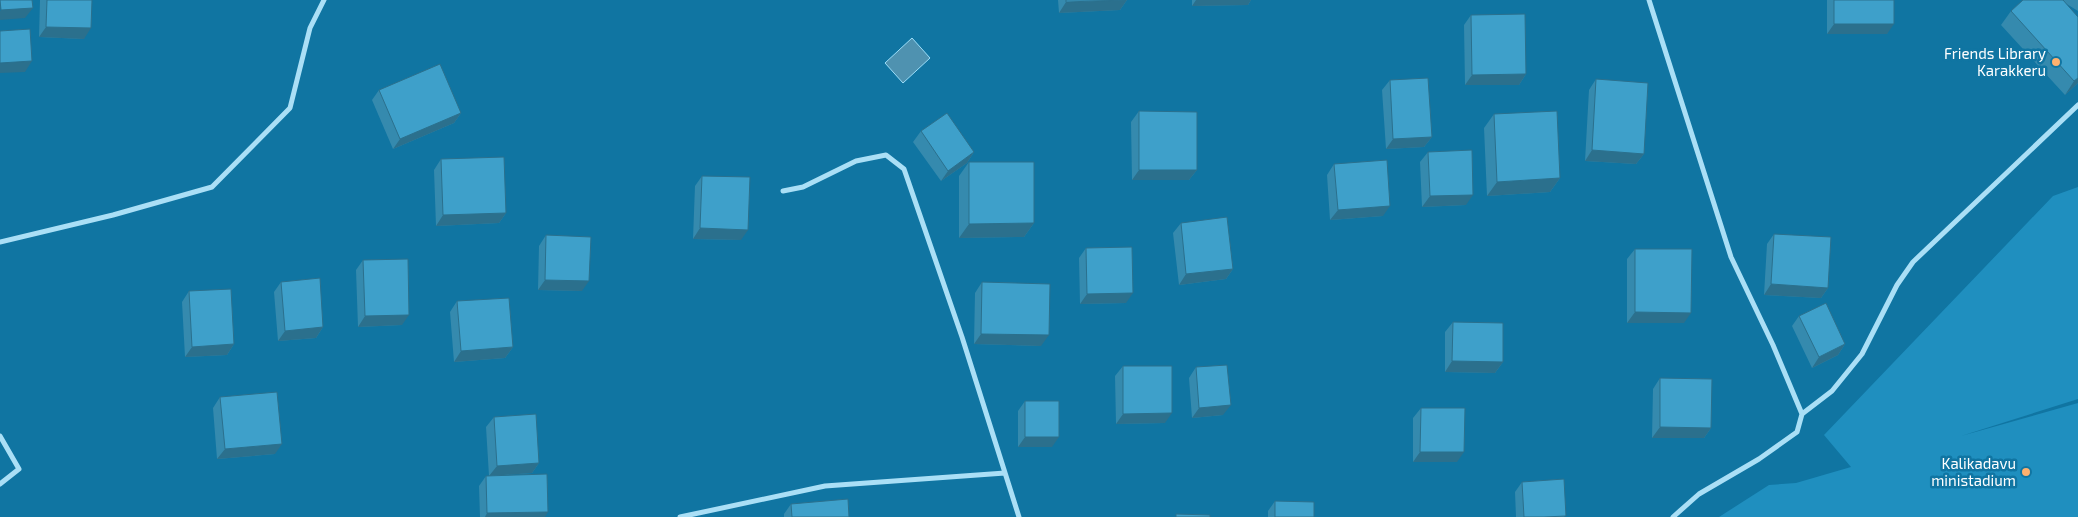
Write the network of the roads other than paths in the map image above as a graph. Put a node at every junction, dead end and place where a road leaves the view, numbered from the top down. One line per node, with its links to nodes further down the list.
1 (324, 0): 5 (street)
2 (1648, 0): 6 (street)
3 (2078, 105): 6 (street)
4 (783, 191): 8 (street)
5 (0, 242)
6 (1802, 414): 12 (street)
7 (0, 436): 9 (street)
8 (1005, 473): 10 (street); 11 (street)
9 (0, 484)
10 (680, 517)
11 (1019, 517)
12 (1673, 517)

